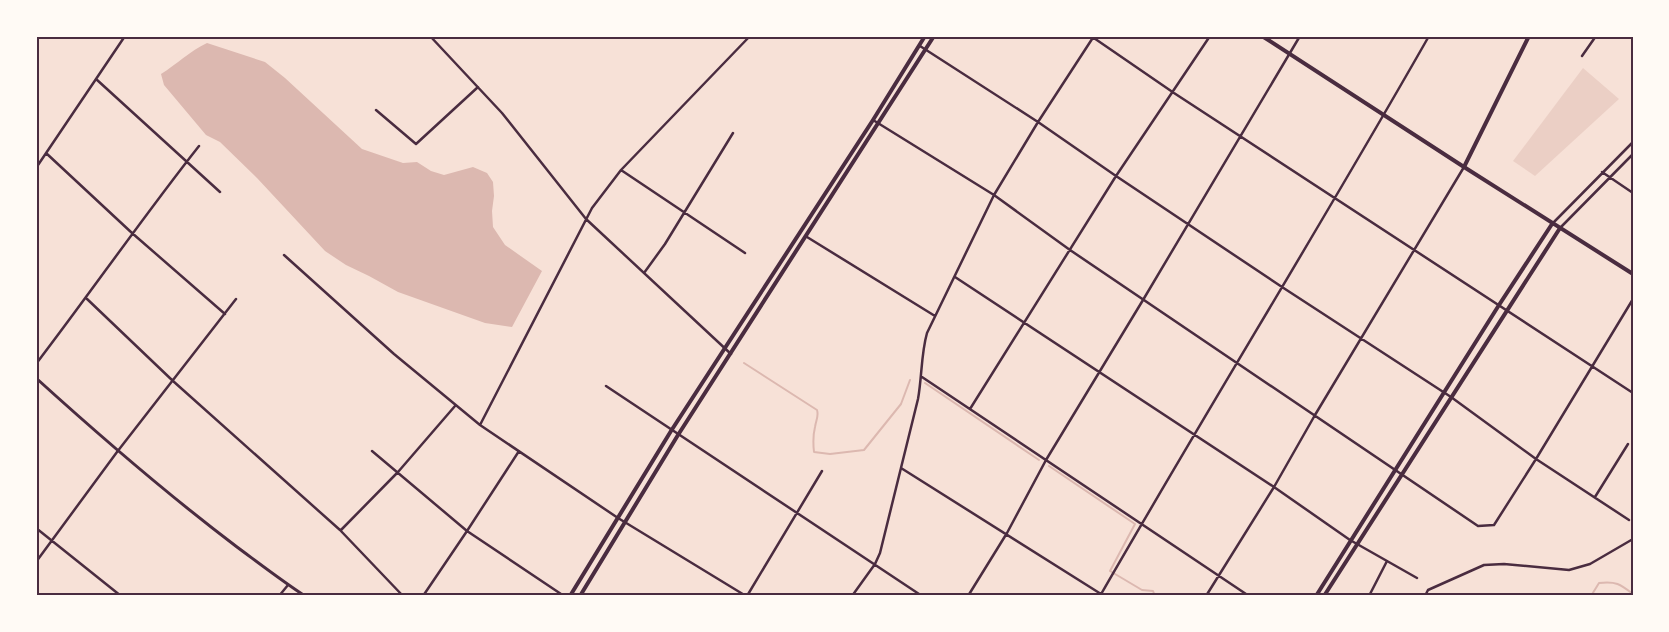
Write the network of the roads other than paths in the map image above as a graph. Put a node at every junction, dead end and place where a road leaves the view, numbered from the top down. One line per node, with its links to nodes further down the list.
1 (125, 36): 17 (street)
2 (430, 36): 18 (street)
3 (750, 36): 34 (street)
4 (925, 36): 13 (main road)
5 (934, 36): 14 (main road)
6 (1210, 36): 19 (street)
7 (1262, 36): 15 (main road)
8 (1300, 36): 15 (street)
9 (1429, 36): 21 (street)
10 (1529, 36): 32 (main road)
11 (1596, 36): 16 (street)
12 (1093, 37): 19 (street); 23 (street)
13 (918, 45): 14 (street); 22 (main road)
14 (925, 49): 23 (street); 24 (main road)
15 (1289, 54): 21 (main road); 26 (street)
16 (1582, 56)
17 (96, 79): 29 (street); 31 (street)
18 (478, 87): 20 (street); 43 (street)
19 (1174, 93): 26 (street); 36 (street)
20 (376, 110)
21 (1384, 116): 32 (main road); 41 (street)
22 (873, 120): 24 (street); 67 (main road)
23 (1038, 122): 36 (street); 40 (street)
24 (879, 124): 40 (street); 48 (main road)
25 (734, 133): 42 (street)
26 (1240, 136): 41 (street); 44 (street)
27 (1633, 142): 35 (street)
28 (199, 146): 31 (street)
29 (46, 154): 33 (street); 47 (street)
30 (1633, 154): 37 (street)
31 (186, 162): 38 (street); 47 (street)
32 (1464, 167): 45 (main road); 50 (street)
33 (36, 168)
34 (621, 170): 42 (street); 43 (street)
35 (1602, 172): 37 (street); 45 (street)
36 (1116, 176): 44 (street); 49 (street)
37 (1609, 177): 39 (street); 46 (street)
38 (220, 192)
39 (1633, 194)
40 (994, 195): 49 (street); 55 (street)
41 (1336, 198): 50 (street); 56 (street)
42 (684, 212): 51 (street); 53 (street)
43 (586, 219): 53 (street); 83 (street)
44 (1188, 224): 56 (street); 60 (street)
45 (1552, 224): 46 (main road); 61 (main road)
46 (1560, 228): 54 (main road); 62 (main road)
47 (132, 233): 57 (street); 63 (street)
48 (807, 237): 64 (street); 68 (main road)
49 (1070, 250): 60 (street); 65 (street)
50 (1414, 250): 61 (street); 66 (street)
51 (745, 253)
52 (284, 255): 80 (street)
53 (644, 273): 67 (street)
54 (1633, 274)
55 (955, 277): 64 (street); 65 (street)
56 (1282, 287): 66 (street); 69 (street)
57 (86, 298): 70 (street); 75 (street)
58 (236, 299): 63 (street)
59 (1633, 299): 71 (street)
60 (1144, 300): 69 (street); 72 (street)
61 (1499, 305): 62 (street); 77 (main road)
62 (1506, 310): 71 (street); 79 (main road)
63 (225, 314): 75 (street)
64 (935, 316): 73 (street)
65 (1024, 322): 72 (street); 81 (street)
66 (1361, 339): 77 (street); 82 (street)
67 (724, 349): 68 (street); 84 (main road)
68 (731, 354): 85 (main road)
69 (1237, 363): 82 (street); 86 (street)
70 (36, 364)
71 (1592, 365): 78 (street); 91 (street)
72 (1100, 372): 86 (street); 92 (street)
73 (922, 377): 81 (street); 93 (street)
74 (36, 378): 90 (street)
75 (173, 381): 90 (street); 106 (street)
76 (606, 386): 84 (street)
77 (1443, 393): 79 (street); 95 (main road)
78 (1633, 393)
79 (1451, 397): 91 (street); 97 (main road)
80 (455, 406): 83 (street); 96 (street)
81 (970, 409): 92 (street)
82 (1315, 415): 95 (street); 98 (street)
83 (480, 425): 89 (street)
84 (671, 431): 85 (street); 101 (main road)
85 (678, 435): 100 (street); 103 (main road)
86 (1194, 435): 98 (street); 104 (street)
87 (1628, 444): 99 (street)
88 (372, 451): 96 (street)
89 (519, 451): 101 (street); 107 (street)
90 (117, 452): 109 (street); 118 (street)
91 (1536, 459): 97 (street); 99 (street)
92 (1046, 460): 104 (street); 108 (street)
93 (901, 468): 108 (street); 115 (street)
94 (822, 470): 100 (street)
95 (1396, 470): 97 (street); 110 (main road)
96 (398, 472): 106 (street); 107 (street)
97 (1402, 474): 112 (main road)
98 (1274, 487): 110 (street); 116 (street)
99 (1595, 496): 102 (street)
100 (798, 512): 115 (street); 128 (street)
101 (618, 518): 103 (street); 126 (main road)
102 (1629, 520)
103 (626, 523): 127 (main road); 128 (street)
104 (1141, 524): 116 (street); 119 (street)
105 (36, 528): 109 (street)
106 (340, 530): 123 (street)
107 (468, 531): 124 (street); 125 (street)
108 (1007, 533): 119 (street); 131 (street)
109 (53, 540): 114 (street); 120 (street)
110 (1350, 540): 112 (street); 134 (main road)
111 (1633, 540): 137 (street)
112 (1356, 544): 113 (street); 135 (main road)
113 (1387, 561): 117 (street); 136 (street)
114 (36, 562)
115 (876, 564): 129 (street); 130 (street)
116 (1219, 574): 132 (street); 133 (street)
117 (1417, 578)
118 (288, 585): 121 (street); 122 (street)
119 (1100, 595)
120 (121, 596)
121 (279, 596)
122 (306, 596)
123 (403, 596)
124 (423, 596)
125 (564, 596)
126 (570, 596)
127 (580, 596)
128 (746, 596)
129 (852, 596)
130 (922, 596)
131 (968, 596)
132 (1206, 596)
133 (1249, 596)
134 (1316, 596)
135 (1324, 596)
136 (1369, 596)
137 (1425, 596)

